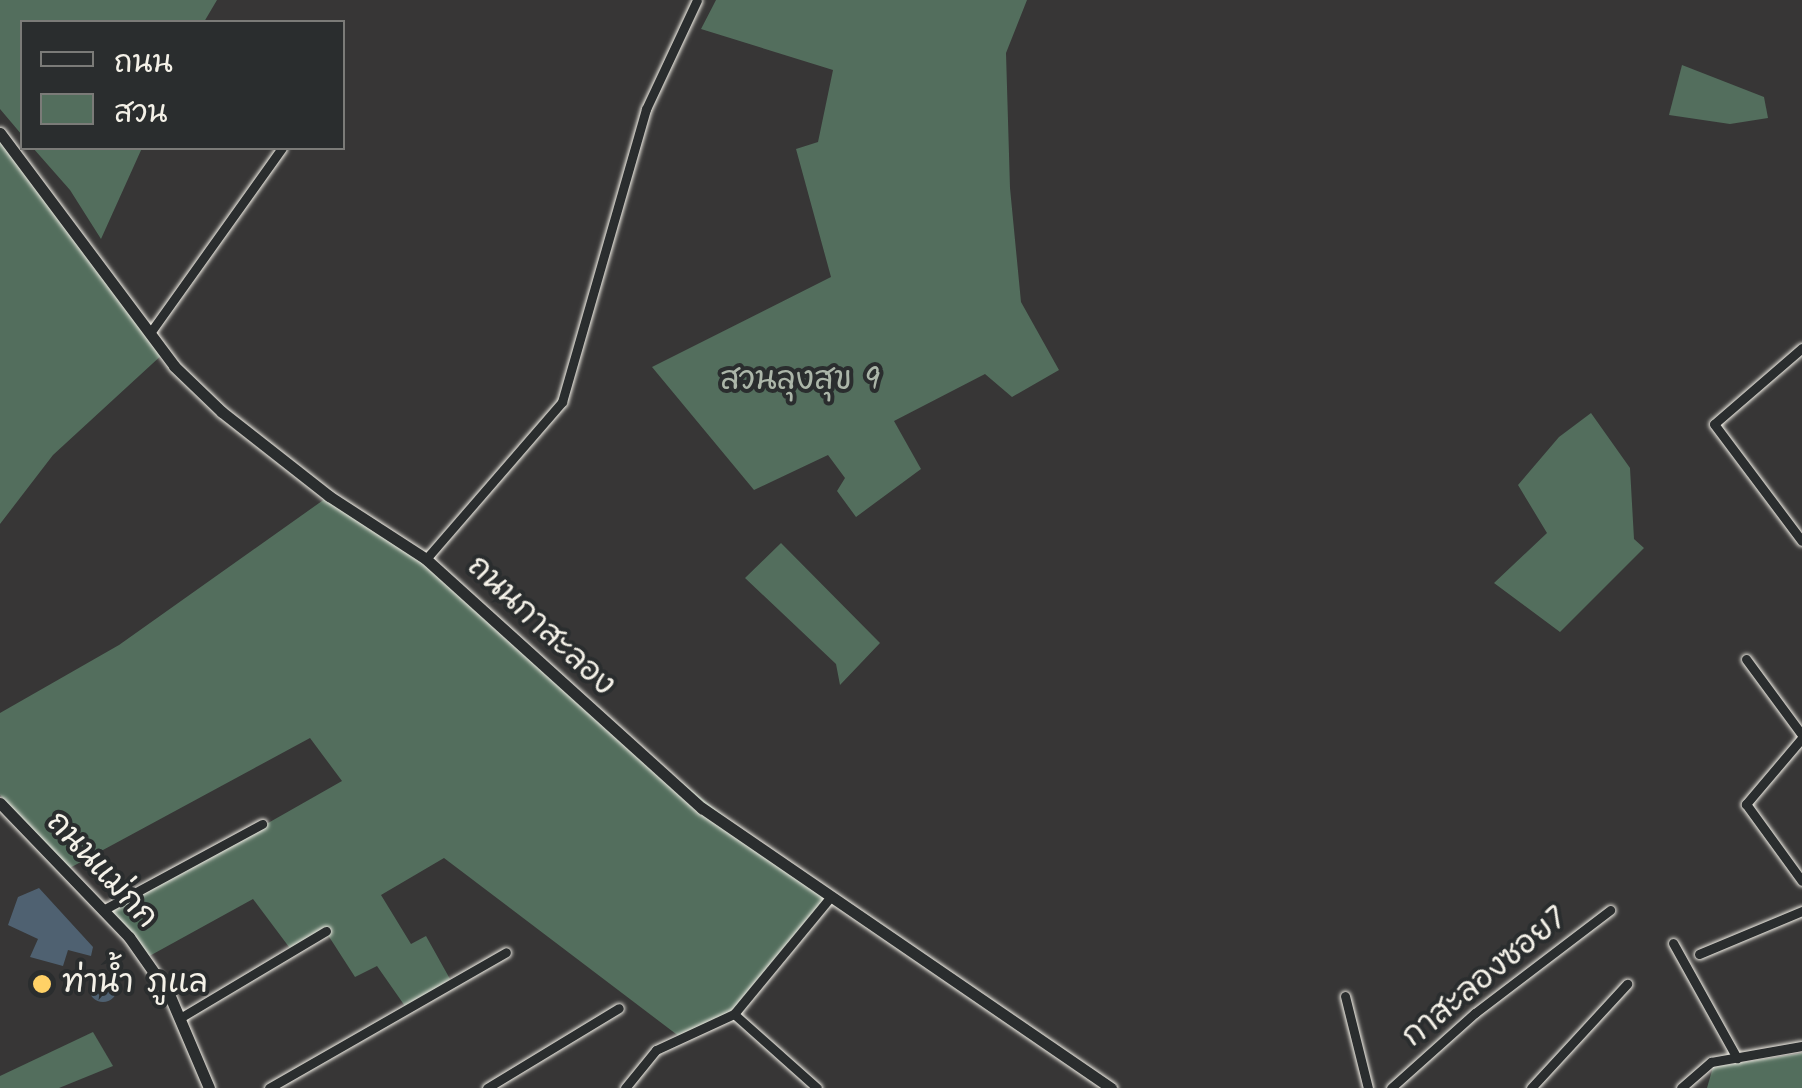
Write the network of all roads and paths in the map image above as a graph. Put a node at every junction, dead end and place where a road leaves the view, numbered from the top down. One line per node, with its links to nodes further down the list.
1 (697, 0): 7 (street)
2 (0, 133): 4 (street, ถนนกาสะลอง)
3 (281, 150): 4 (street)
4 (150, 333): 7 (street, ถนนกาสะลอง)
5 (1802, 348): 6 (street)
6 (1802, 542)
7 (426, 559): 13 (street, ถนนกาสะลอง)
8 (1746, 659): 9 (street)
9 (1802, 736): 12 (street)
10 (0, 803): 14 (street, ถนนแม่กก)
11 (262, 824): 14 (street)
12 (1802, 881)
13 (828, 900): 24 (street); 33 (street, ถนนกาสะลอง)
14 (103, 910): 25 (street, ถนนแม่กก)
15 (1610, 910): 35 (street, กาสะลองซอย7)
16 (1802, 911): 20 (street)
17 (326, 931): 25 (street)
18 (1672, 943): 27 (street)
19 (506, 952): 29 (street)
20 (1699, 954)
21 (1627, 984): 36 (street)
22 (1345, 996): 34 (street)
23 (620, 1008): 30 (street)
24 (734, 1014): 31 (street); 32 (street)
25 (180, 1018): 28 (street, ถนนแม่กก)
26 (1802, 1046): 27 (street)
27 (1736, 1058): 37 (street)
28 (209, 1088)
29 (270, 1088)
30 (487, 1088)
31 (625, 1088)
32 (818, 1088)
33 (1112, 1088)
34 (1368, 1088)
35 (1392, 1088)
36 (1531, 1088)
37 (1681, 1088)

